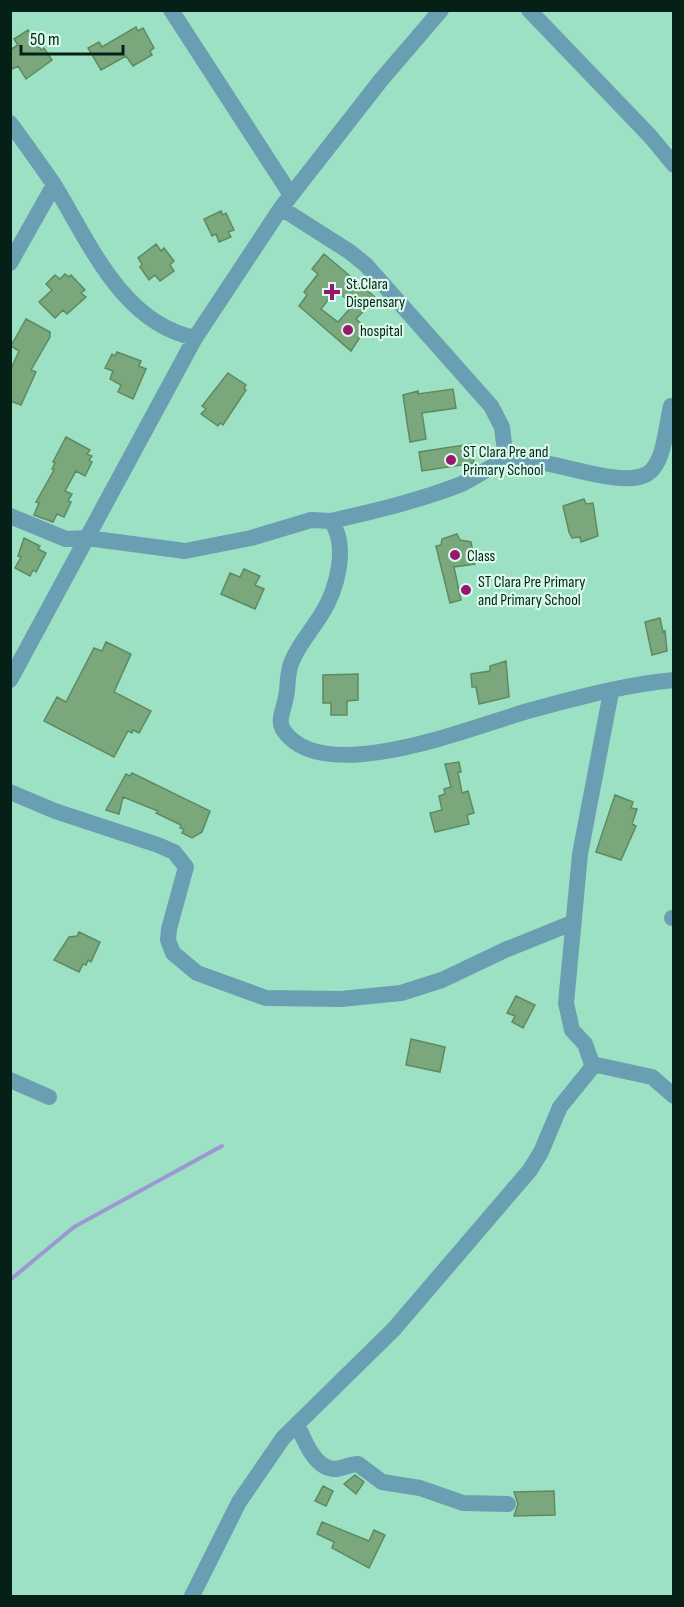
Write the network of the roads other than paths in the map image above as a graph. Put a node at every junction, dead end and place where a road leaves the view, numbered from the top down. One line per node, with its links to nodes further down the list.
1 (171, 10): 7 (street)
2 (441, 10): 7 (street)
3 (529, 10): 5 (street)
4 (10, 123): 6 (street)
5 (674, 165)
6 (54, 185): 9 (street); 10 (street)
7 (291, 195): 8 (street)
8 (281, 208): 10 (street); 12 (street)
9 (10, 263)
10 (195, 338): 15 (street)
11 (673, 407): 12 (street)
12 (506, 461): 14 (street)
13 (10, 516): 15 (street)
14 (331, 520): 15 (street); 18 (street)
15 (87, 538): 16 (street)
16 (10, 680)
17 (674, 680): 18 (street)
18 (611, 692): 20 (street)
19 (10, 792): 20 (street)
20 (572, 923): 21 (street)
21 (592, 1064): 23 (street); 25 (street)
22 (10, 1080): 24 (street)
23 (674, 1096)
24 (49, 1097)
25 (297, 1424): 26 (street); 27 (street)
26 (508, 1504)
27 (192, 1596)

